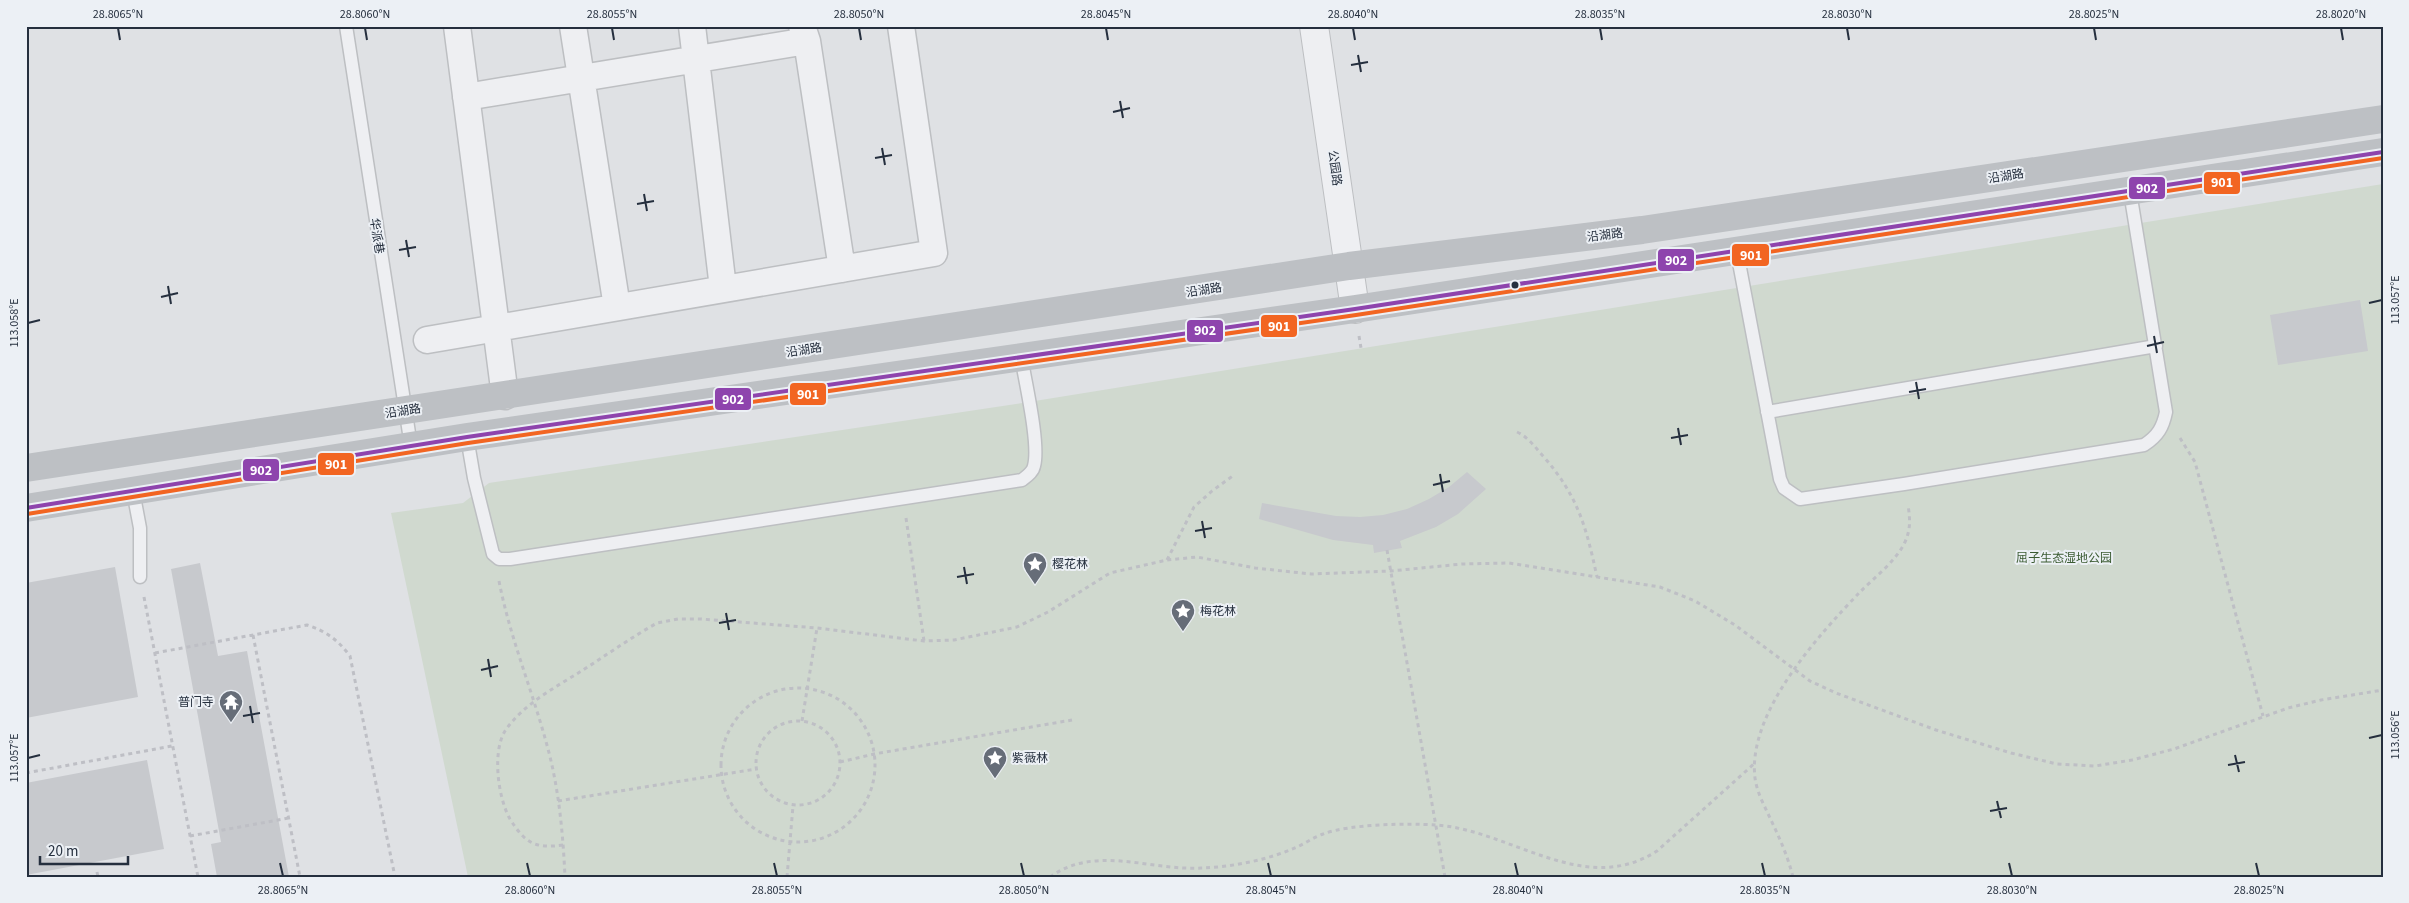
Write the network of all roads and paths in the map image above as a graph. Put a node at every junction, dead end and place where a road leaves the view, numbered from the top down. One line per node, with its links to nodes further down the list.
1 (346, 26): 25 (lane, 华派巷)
2 (457, 26): 10 (street)
3 (573, 26): 9 (street)
4 (692, 26): 8 (street)
5 (901, 26): 16 (street)
6 (1314, 26): 15 (street, 公园路)
7 (804, 34): 8 (street); 16 (street)
8 (696, 59): 9 (street); 17 (street)
9 (581, 78): 10 (street); 18 (street)
10 (466, 97): 20 (street)
11 (2383, 119): 15 (main road, 沿湖路)
12 (2383, 152): 13 (main road)
13 (2130, 192): 14 (main road); 22 (lane)
14 (1737, 252): 19 (main road); 26 (lane)
15 (1349, 266): 19 (street, 公园路); 24 (main road, 沿湖路)
16 (842, 269): 17 (street)
17 (723, 288): 18 (street)
18 (617, 307): 20 (street)
19 (1355, 309): 23 (main road)
20 (496, 330): 21 (street); 24 (street)
21 (427, 340)
22 (2156, 346): 26 (lane); 27 (lane)
23 (1020, 356): 29 (main road); 35 (lane)
24 (505, 396): 25 (main road, 沿湖路)
25 (405, 411): 30 (lane, 华派巷); 31 (main road, 沿湖路)
26 (1767, 412): 33 (lane)
27 (2164, 426): 33 (lane); 51 (path)
28 (1517, 432): 41 (path)
29 (467, 437): 30 (main road); 38 (lane)
30 (411, 446): 34 (main road)
31 (26, 468)
32 (1234, 475): 39 (path)
33 (1904, 484): 47 (path)
34 (133, 491): 36 (main road); 42 (lane)
35 (903, 498): 38 (lane); 45 (path)
36 (26, 508)
37 (1387, 550): 40 (path)
38 (493, 554): 50 (path)
39 (1167, 560): 40 (path); 45 (path)
40 (1391, 571): 41 (path); 64 (path)
41 (1597, 577): 47 (path)
42 (140, 578): 46 (path)
43 (816, 628): 45 (path); 48 (path); 50 (path)
44 (253, 635): 46 (path); 63 (path); 72 (path)
45 (924, 641)
46 (155, 652): 54 (path)
47 (1795, 669): 51 (path); 57 (path)
48 (808, 688): 53 (path); 55 (path); 60 (path)
49 (2383, 690): 51 (path)
50 (534, 701): 61 (path); 67 (path)
51 (2263, 716)
52 (1072, 720): 55 (path)
53 (802, 721): 56 (path); 58 (path)
54 (172, 746): 59 (path); 65 (path)
55 (874, 754): 56 (path); 66 (path)
56 (840, 762): 62 (path)
57 (1755, 763): 64 (path); 77 (path)
58 (756, 769): 60 (path); 62 (path)
59 (26, 773)
60 (722, 775): 61 (path); 66 (path)
61 (558, 801): 67 (path)
62 (793, 806): 66 (path)
63 (289, 818): 65 (path); 71 (path)
64 (1436, 825): 75 (path); 76 (path)
65 (190, 836): 70 (path)
66 (790, 842): 74 (path)
67 (563, 845): 73 (path)
68 (97, 872): 69 (path)
69 (98, 877)
70 (198, 877)
71 (300, 877)
72 (395, 877)
73 (565, 877)
74 (787, 877)
75 (1050, 877)
76 (1444, 877)
77 (1793, 877)

